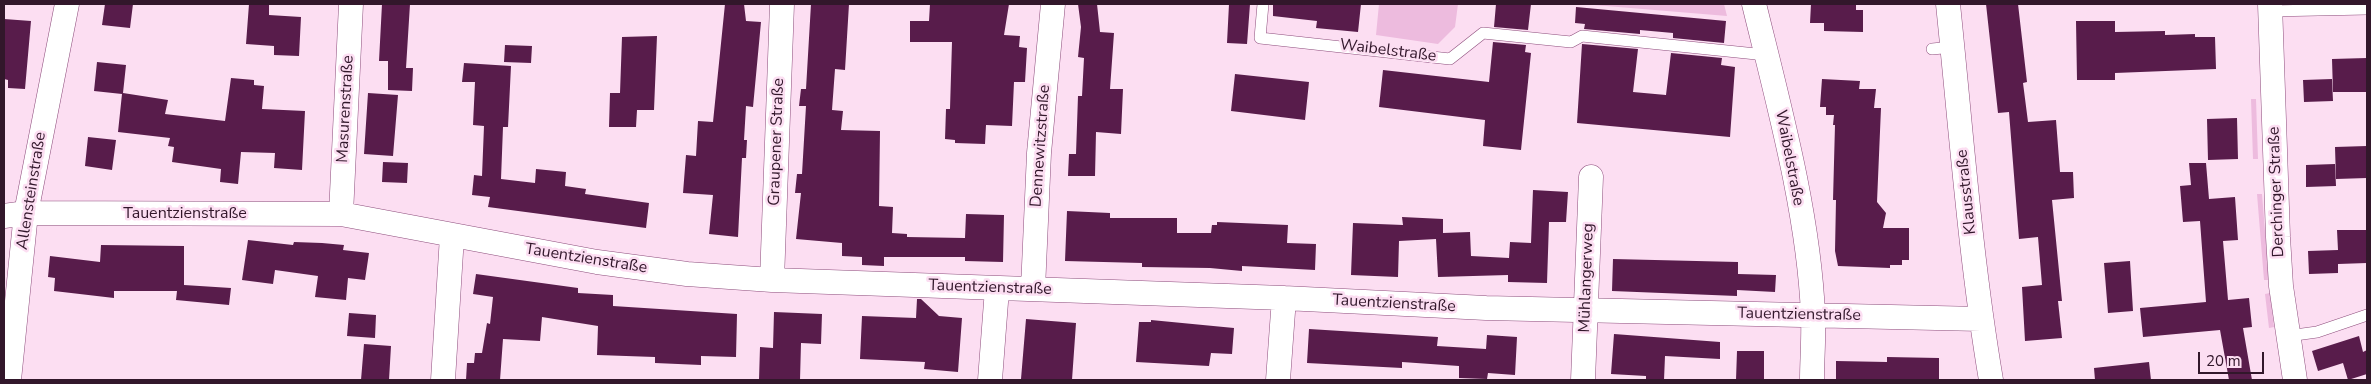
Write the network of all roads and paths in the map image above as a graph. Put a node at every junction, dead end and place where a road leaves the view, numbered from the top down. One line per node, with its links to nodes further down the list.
1 (67, 4): 12 (street, Allensteinstraße)
2 (351, 4): 13 (street, Masurenstraße)
3 (782, 4): 15 (street, Graupener Straße)
4 (1053, 4): 17 (street, Dennewitzstraße)
5 (1263, 4): 10 (lane, Waibelstraße)
6 (1754, 4): 10 (street, Waibelstraße)
7 (1948, 4): 22 (street, Klausstraße)
8 (2270, 7): 9 (lane); 23 (street, Derchinger Straße)
9 (2367, 9)
10 (1766, 55): 20 (street, Waibelstraße)
11 (1591, 176): 19 (street, Mühlangerweg)
12 (15, 214): 13 (street, Tauentzienstraße); 24 (street, Allensteinstraße)
13 (341, 214): 14 (street, Tauentzienstraße)
14 (452, 236): 15 (street, Tauentzienstraße); 25 (street)
15 (772, 280): 16 (street, Tauentzienstraße)
16 (997, 289): 17 (street, Tauentzienstraße); 26 (street)
17 (1033, 289): 18 (street, Tauentzienstraße)
18 (1284, 298): 19 (street, Tauentzienstraße); 27 (street)
19 (1587, 312): 20 (street, Tauentzienstraße); 28 (street, Mühlangerweg)
20 (1813, 315): 22 (street, Tauentzienstraße); 29 (street)
21 (2367, 315): 23 (lane)
22 (1981, 319): 30 (street, Klausstraße)
23 (2288, 336): 31 (street, Derchinger Straße)
24 (9, 380)
25 (443, 380)
26 (990, 380)
27 (1278, 380)
28 (1583, 380)
29 (1812, 380)
30 (1991, 380)
31 (2295, 380)

